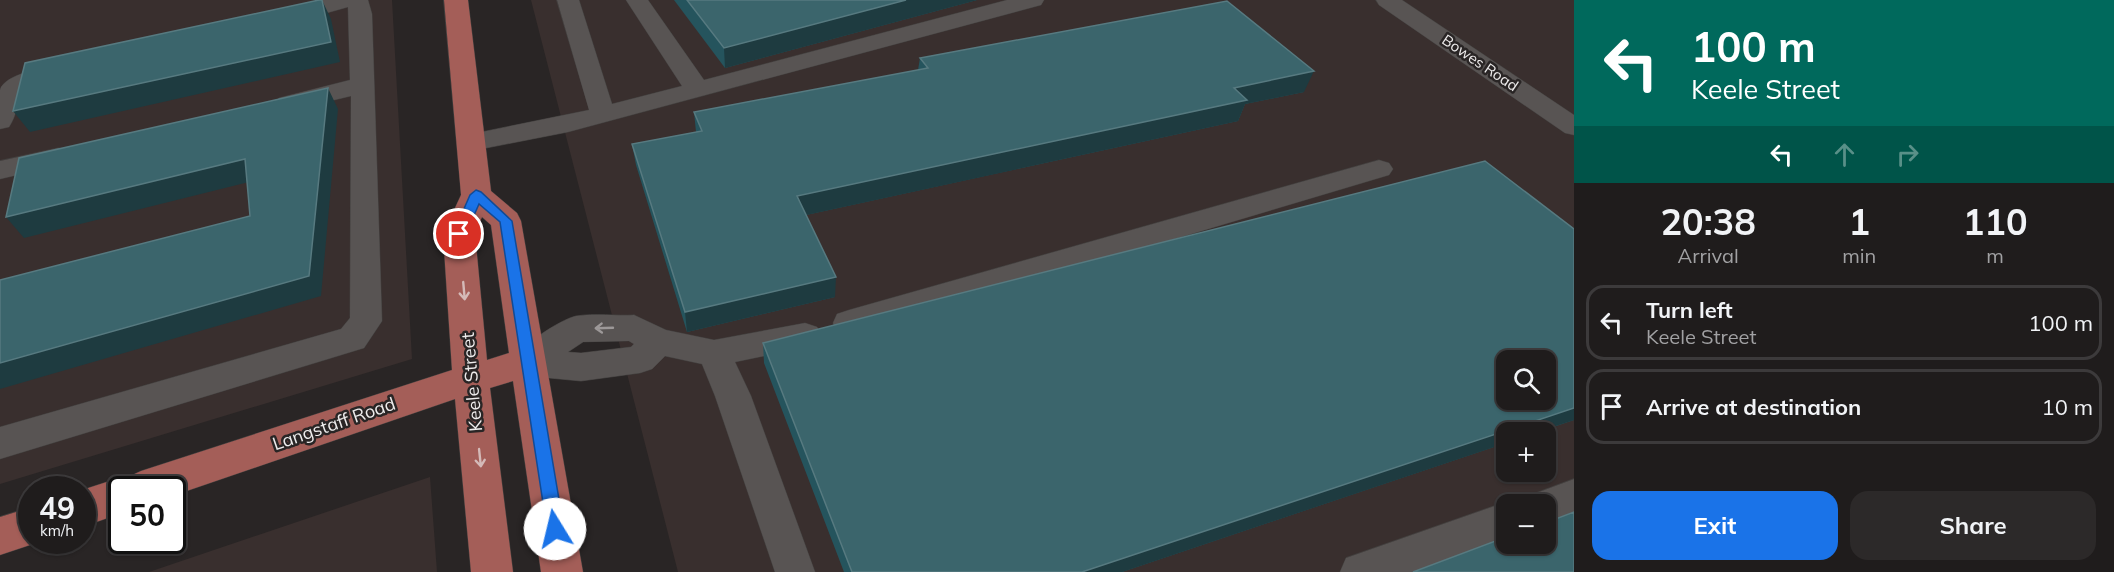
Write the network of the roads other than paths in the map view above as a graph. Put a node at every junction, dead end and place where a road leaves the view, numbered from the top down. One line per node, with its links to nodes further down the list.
1 (346, 0): 8 (street)
2 (357, 0): 10 (street)
3 (456, 0): 16 (main road, Keele Street)
4 (568, 0): 13 (street)
5 (637, 0): 11 (street)
6 (1033, 0): 11 (street)
7 (1387, 0): 15 (street, Bowes Road)
8 (261, 24)
9 (81, 67): 14 (street)
10 (363, 85): 12 (street); 24 (street)
11 (698, 90): 13 (street)
12 (261, 109)
13 (603, 115): 16 (street)
14 (0, 121)
15 (1574, 127)
16 (471, 142): 20 (main road, Keele Street)
17 (80, 152): 19 (street)
18 (1379, 168): 21 (street)
19 (0, 170)
20 (476, 195): 22 (main road); 23 (main road, Keele Street, one-way to 23)
21 (714, 352): 22 (street); 33 (street)
22 (528, 362): 23 (main road, Langstaff Road); 32 (main road)
23 (471, 379): 25 (main road, Langstaff Road); 31 (main road, Keele Street, one-way to 31)
24 (0, 443)
25 (180, 476)
26 (1574, 496): 27 (street)
27 (1556, 503)
28 (1496, 524): 34 (street)
29 (18, 530): 30 (main road)
30 (0, 536)
31 (492, 572)
32 (562, 572)
33 (795, 572)
34 (1360, 572)

